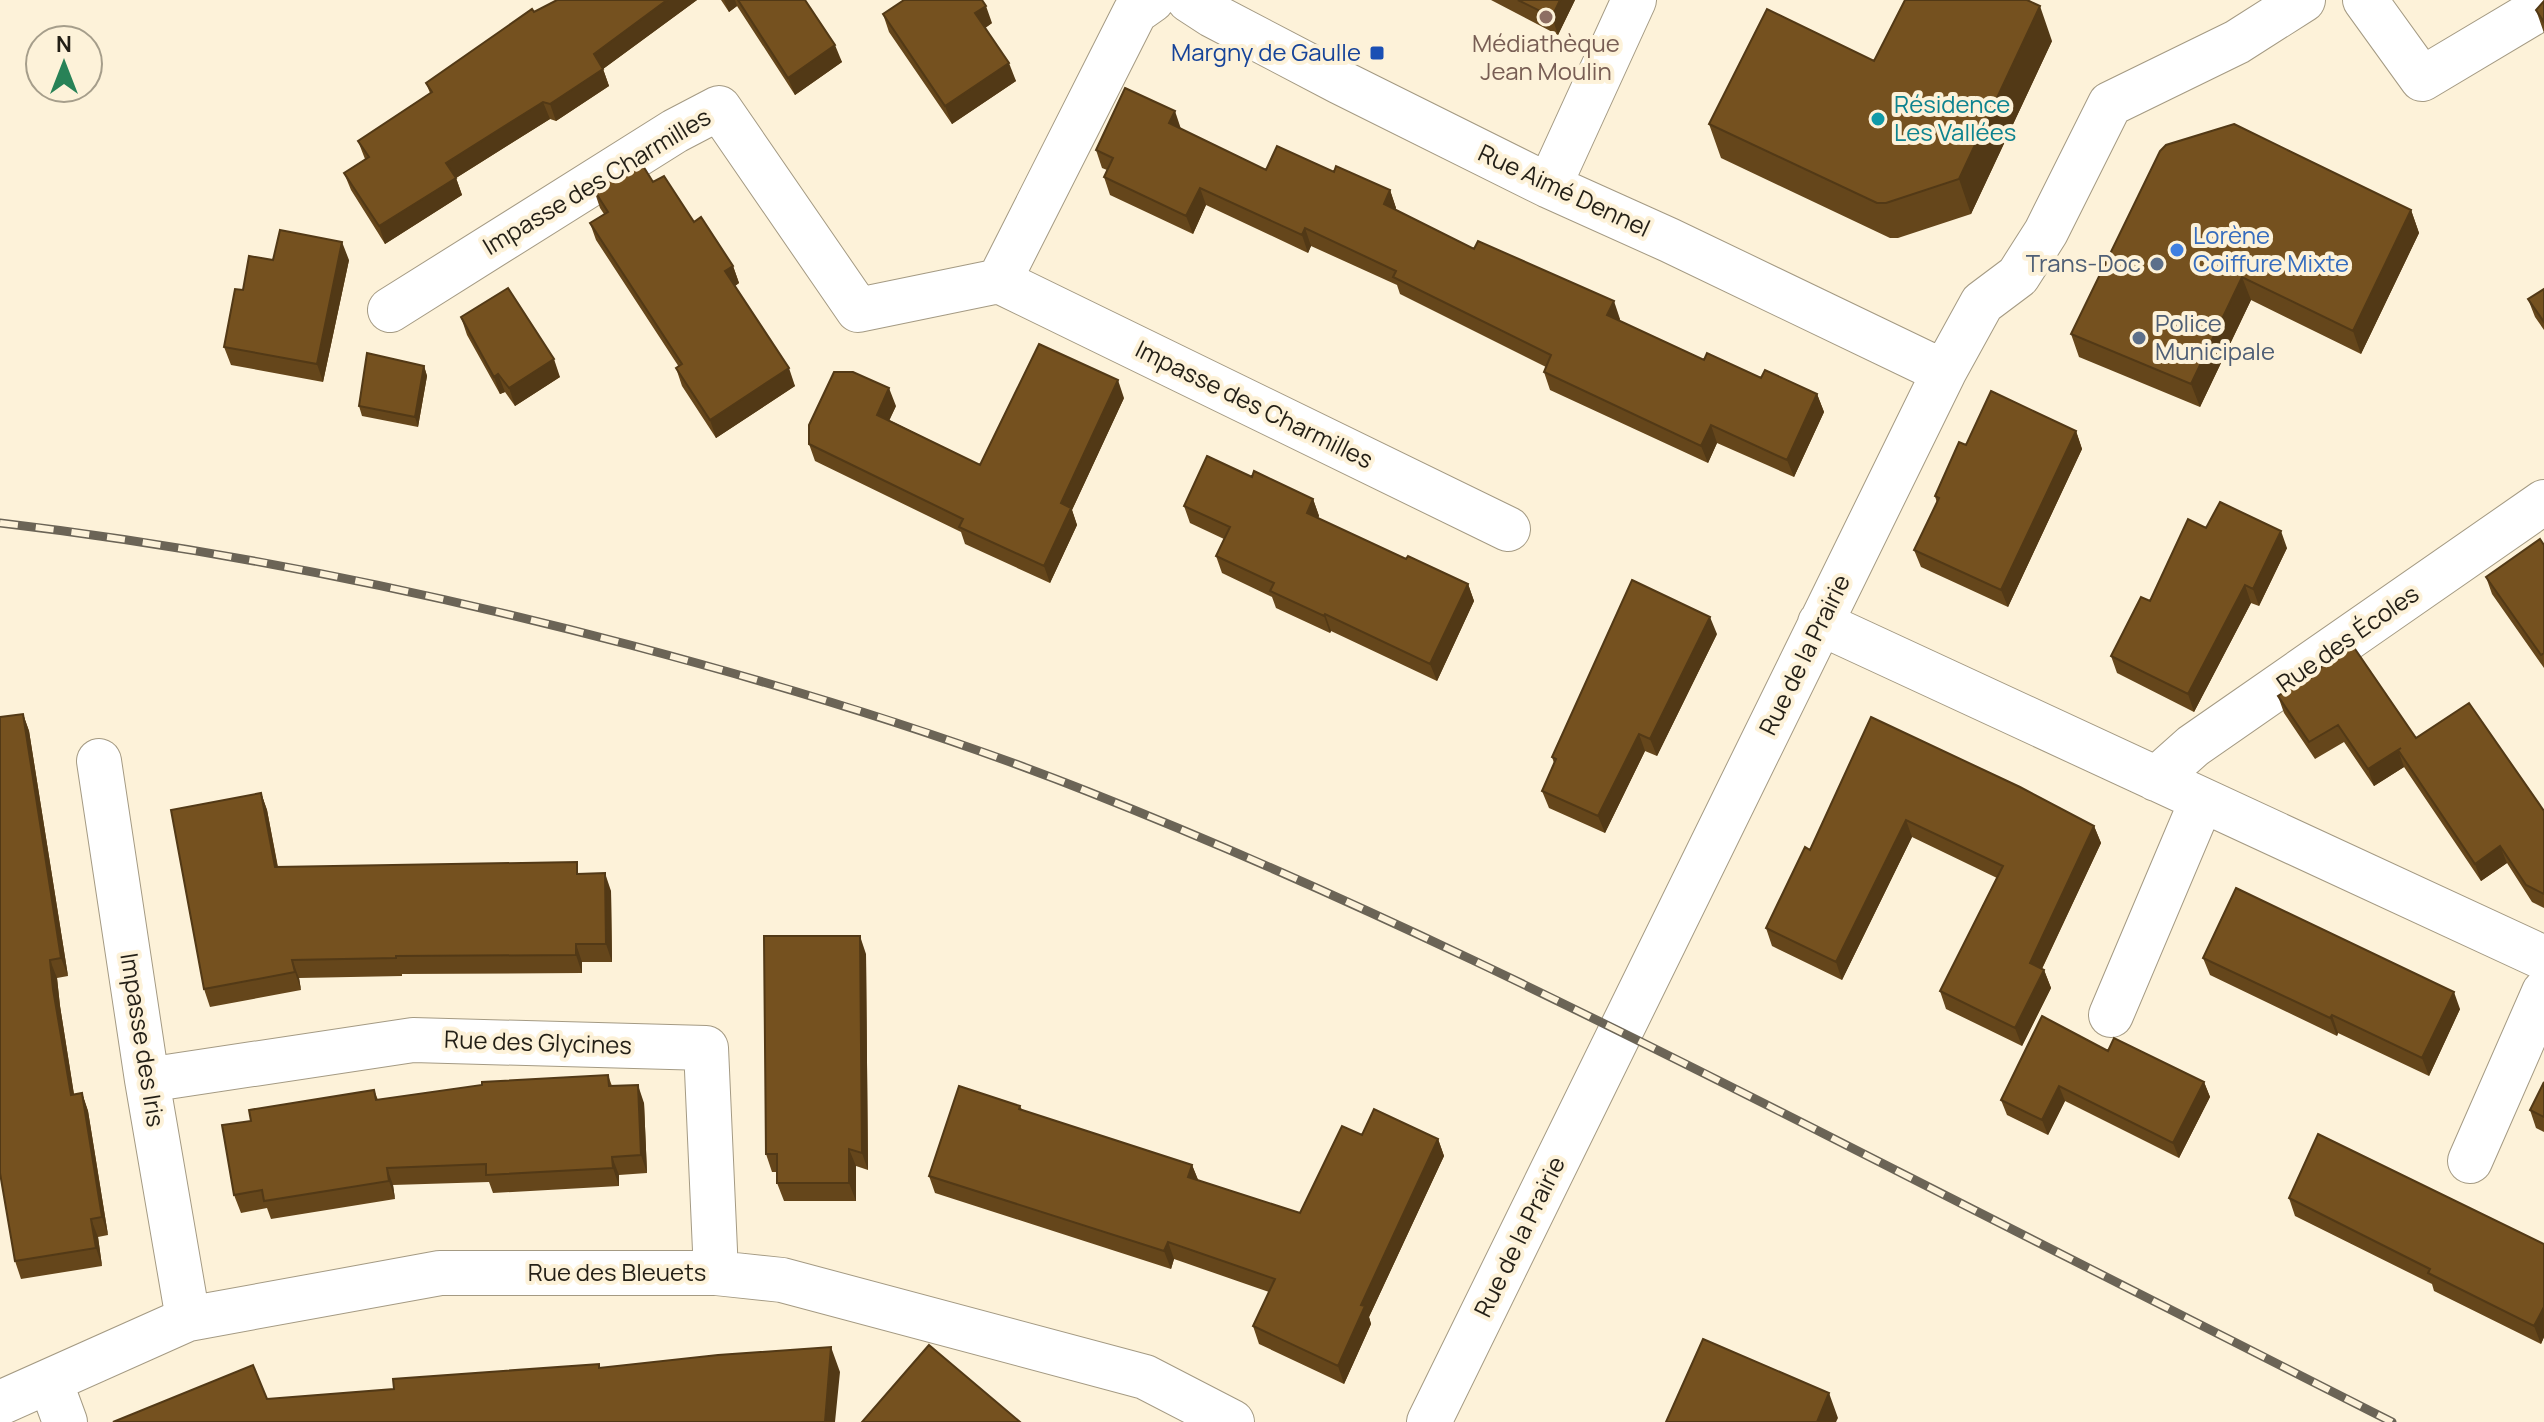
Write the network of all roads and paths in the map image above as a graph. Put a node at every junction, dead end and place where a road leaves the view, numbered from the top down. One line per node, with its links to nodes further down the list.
1 (1152, 0): 8 (street)
2 (1189, 0): 7 (street, Rue Aimé Dennel)
3 (1634, 0): 7 (street)
4 (2303, 0): 10 (street, Rue de la Prairie)
5 (2365, 0): 6 (street)
6 (2531, 14)
7 (1549, 186): 10 (street, Rue Aimé Dennel)
8 (999, 281): 9 (street, Impasse des Charmilles); 12 (street, Impasse des Charmilles)
9 (390, 310)
10 (1944, 372): 13 (street, Rue de la Prairie)
11 (2544, 502): 15 (street, Rue des Écoles)
12 (1508, 529)
13 (1820, 623): 15 (street); 28 (street, Rue de la Prairie)
14 (99, 761): 20 (street, Impasse des Iris)
15 (2156, 779): 16 (street)
16 (2202, 800): 17 (street); 19 (street)
17 (2544, 958)
18 (2544, 992): 21 (street)
19 (2111, 1015)
20 (147, 1080): 22 (street, Rue des Glycines); 23 (street, Impasse des Iris)
21 (2470, 1161)
22 (716, 1273): 23 (street, Rue des Bleuets); 27 (street, Rue des Bleuets)
23 (188, 1319): 24 (street, Rue des Bleuets)
24 (50, 1381): 25 (street, Rue des Bleuets); 26 (street)
25 (0, 1403)
26 (65, 1422)
27 (1232, 1422)
28 (1429, 1422)

